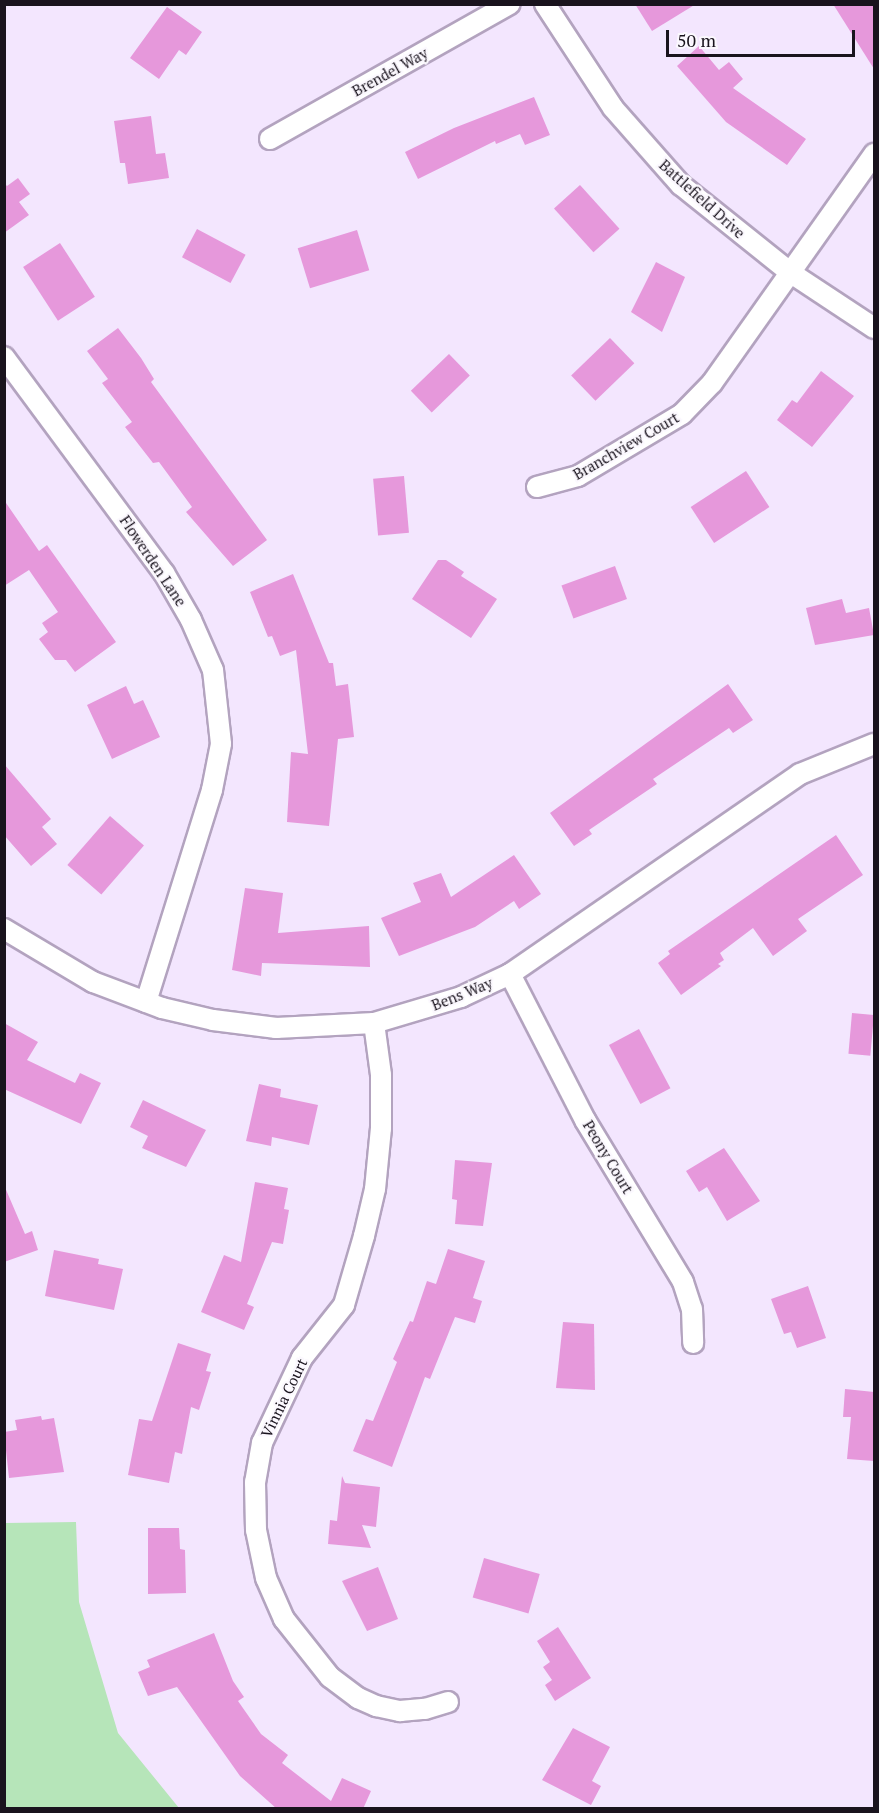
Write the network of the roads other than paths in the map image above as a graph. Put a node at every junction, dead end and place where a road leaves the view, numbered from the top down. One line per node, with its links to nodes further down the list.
1 (510, 4): 3 (street, Brendel Way)
2 (546, 4): 5 (street, Battlefield Drive)
3 (270, 139)
4 (874, 154): 5 (street, Branchview Court)
5 (790, 273): 6 (street, Battlefield Drive); 8 (street, Branchview Court)
6 (874, 328)
7 (4, 357): 12 (street, Flowerden Lane)
8 (537, 487)
9 (874, 744): 11 (street, Bens Way)
10 (4, 929): 12 (street, Bens Way)
11 (510, 974): 13 (street, Bens Way); 14 (street, Peony Court)
12 (146, 1002): 13 (street, Bens Way)
13 (374, 1023): 15 (street, Vinnia Court)
14 (693, 1343)
15 (448, 1701)

